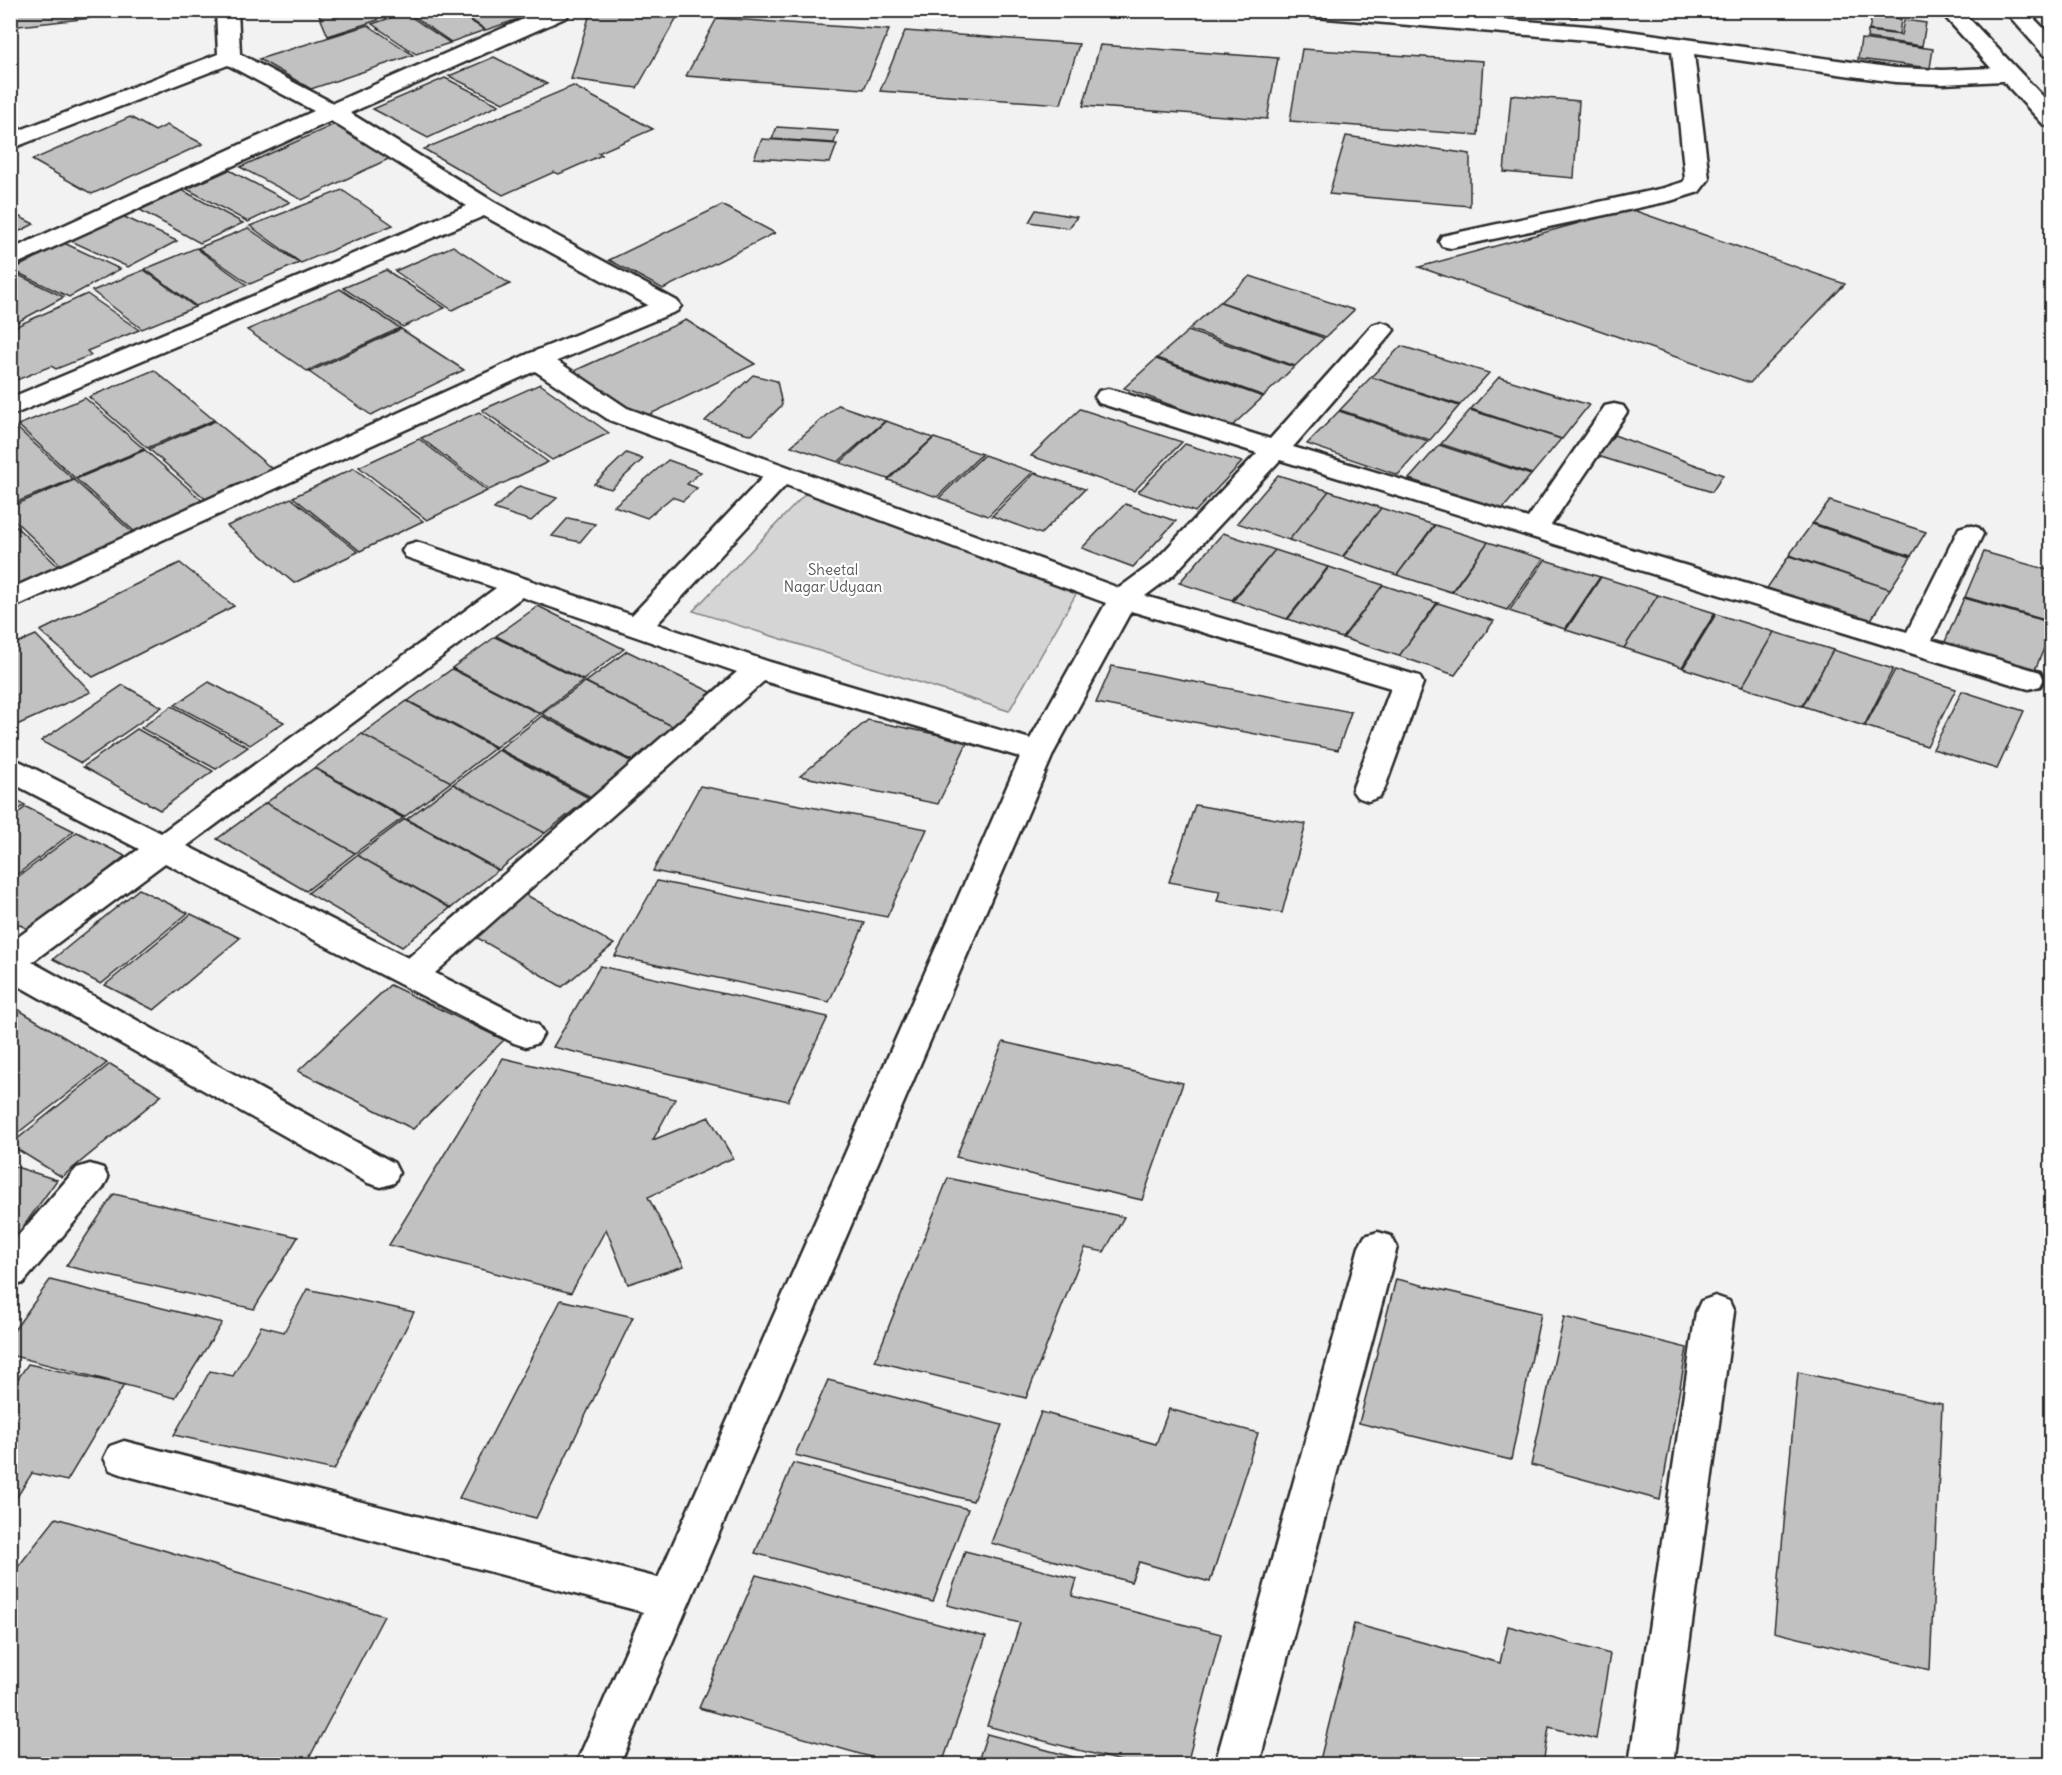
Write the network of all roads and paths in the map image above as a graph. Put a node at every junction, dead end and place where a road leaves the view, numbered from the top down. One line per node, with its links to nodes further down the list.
1 (227, 10): 8 (street)
2 (1303, 10): 6 (street)
3 (1949, 10): 9 (street)
4 (2014, 10): 7 (street)
5 (559, 12): 10 (street)
6 (1682, 45): 9 (street); 14 (street)
7 (2052, 50)
8 (230, 57): 10 (street); 12 (street)
9 (2008, 74): 11 (street)
10 (333, 112): 13 (street); 15 (street)
11 (2052, 120)
12 (10, 142)
13 (485, 207): 17 (street); 19 (street)
14 (1451, 241)
15 (10, 260)
16 (1381, 330): 21 (street)
17 (537, 360): 22 (street); 28 (street)
18 (1108, 397): 21 (street)
19 (10, 408)
20 (1614, 412): 23 (street)
21 (1275, 450): 23 (street); 27 (street)
22 (781, 474): 27 (street); 29 (street)
23 (1534, 529): 30 (street)
24 (1969, 534): 30 (street)
25 (416, 550): 26 (street)
26 (518, 586): 29 (street); 36 (street)
27 (1123, 599): 33 (street); 35 (street)
28 (10, 600)
29 (637, 627): 31 (street)
30 (1915, 645): 32 (street)
31 (759, 669): 33 (street); 38 (street)
32 (2028, 679)
33 (1038, 752): 46 (street)
34 (10, 768): 36 (street)
35 (1368, 790)
36 (165, 847): 37 (street); 38 (street)
37 (10, 963): 40 (street)
38 (412, 974): 39 (street)
39 (526, 1034)
40 (381, 1173)
41 (90, 1178): 43 (street)
42 (1378, 1247): 48 (street)
43 (10, 1272)
44 (1715, 1312): 49 (street)
45 (124, 1458): 46 (street)
46 (670, 1600): 47 (street)
47 (598, 1764)
48 (1237, 1764)
49 (1651, 1764)

